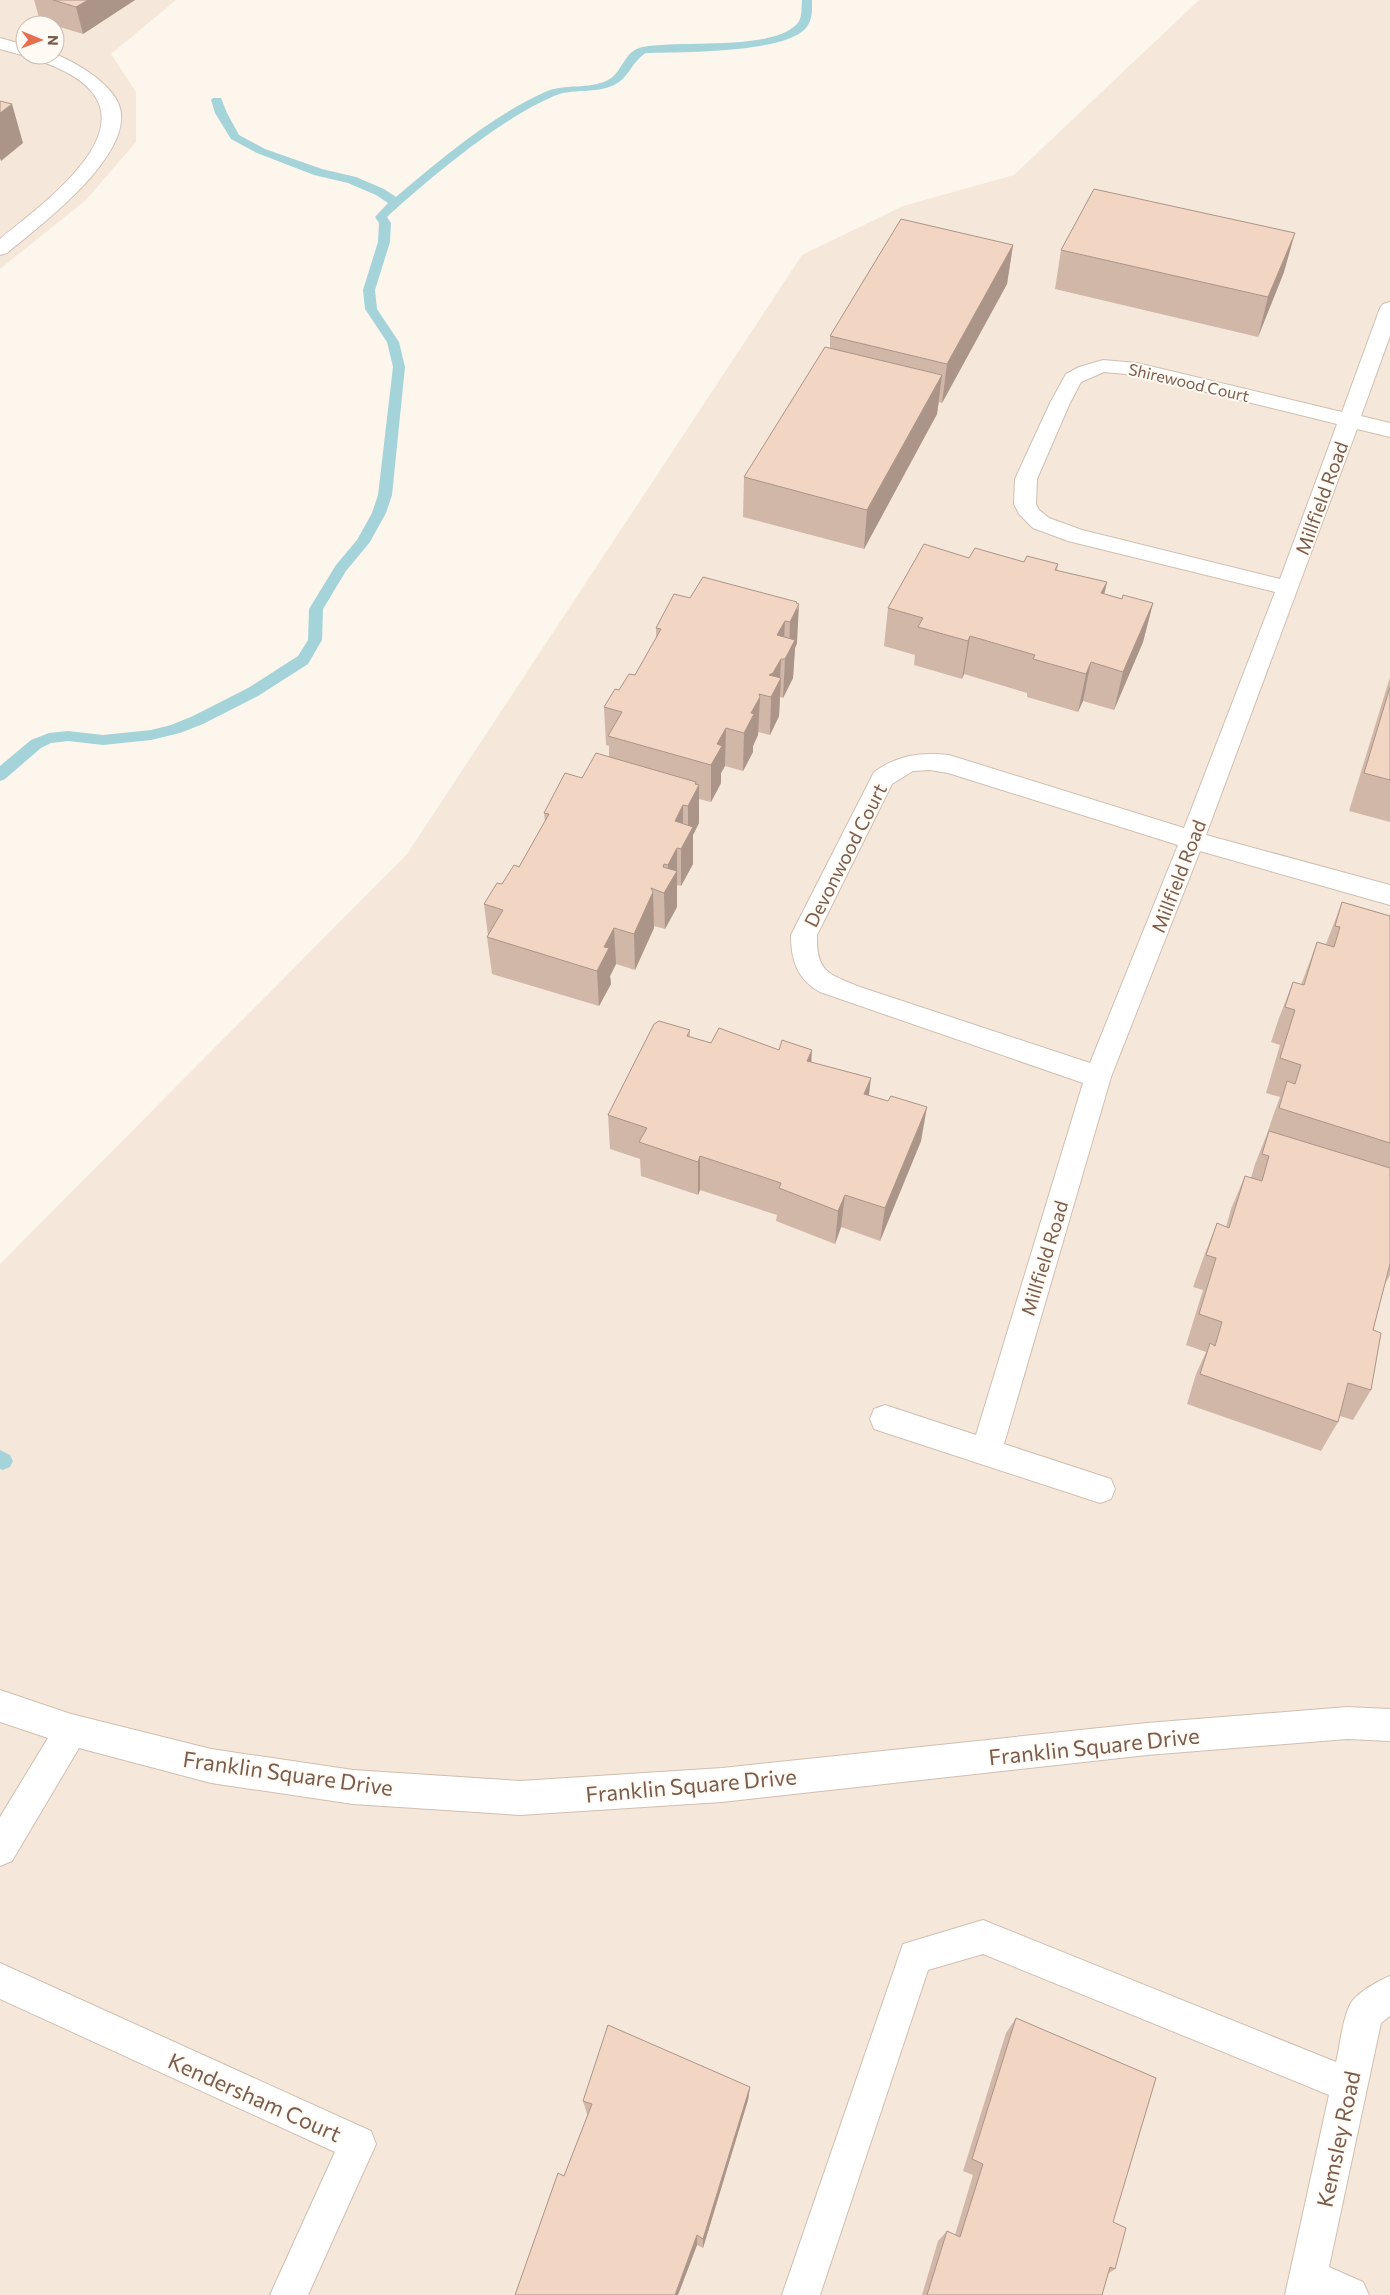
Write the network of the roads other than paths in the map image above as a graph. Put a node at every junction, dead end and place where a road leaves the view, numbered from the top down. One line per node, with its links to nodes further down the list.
1 (0, 43): 2 (street)
2 (15, 48)
3 (63, 65): 4 (street)
4 (0, 250)
5 (1390, 308): 6 (street, Millfield Road)
6 (1349, 420): 7 (street, Shirewood Court); 8 (street, Millfield Road); 8 (street, Shirewood Court)
7 (1390, 430)
8 (1288, 588): 9 (street, Millfield Road)
9 (1192, 840): 10 (street, Devonwood Court); 11 (street, Millfield Road); 11 (street, Devonwood Court)
10 (1390, 895)
11 (1098, 1077): 13 (street, Millfield Road)
12 (885, 1419): 13 (street)
13 (986, 1452): 14 (street)
14 (1100, 1489)
15 (0, 1706): 17 (street, Franklin Square Drive)
16 (1390, 1724): 17 (street, Franklin Square Drive)
17 (72, 1730): 18 (street)
18 (0, 1849)
19 (0, 1982): 23 (street, Kendersham Court)
20 (1390, 1994): 21 (street, Kemsley Road)
21 (1349, 2085): 22 (street, Kemsley Road); 24 (street)
22 (1306, 2286): 25 (street)
23 (289, 2295)
24 (801, 2295)
25 (1350, 2295)

